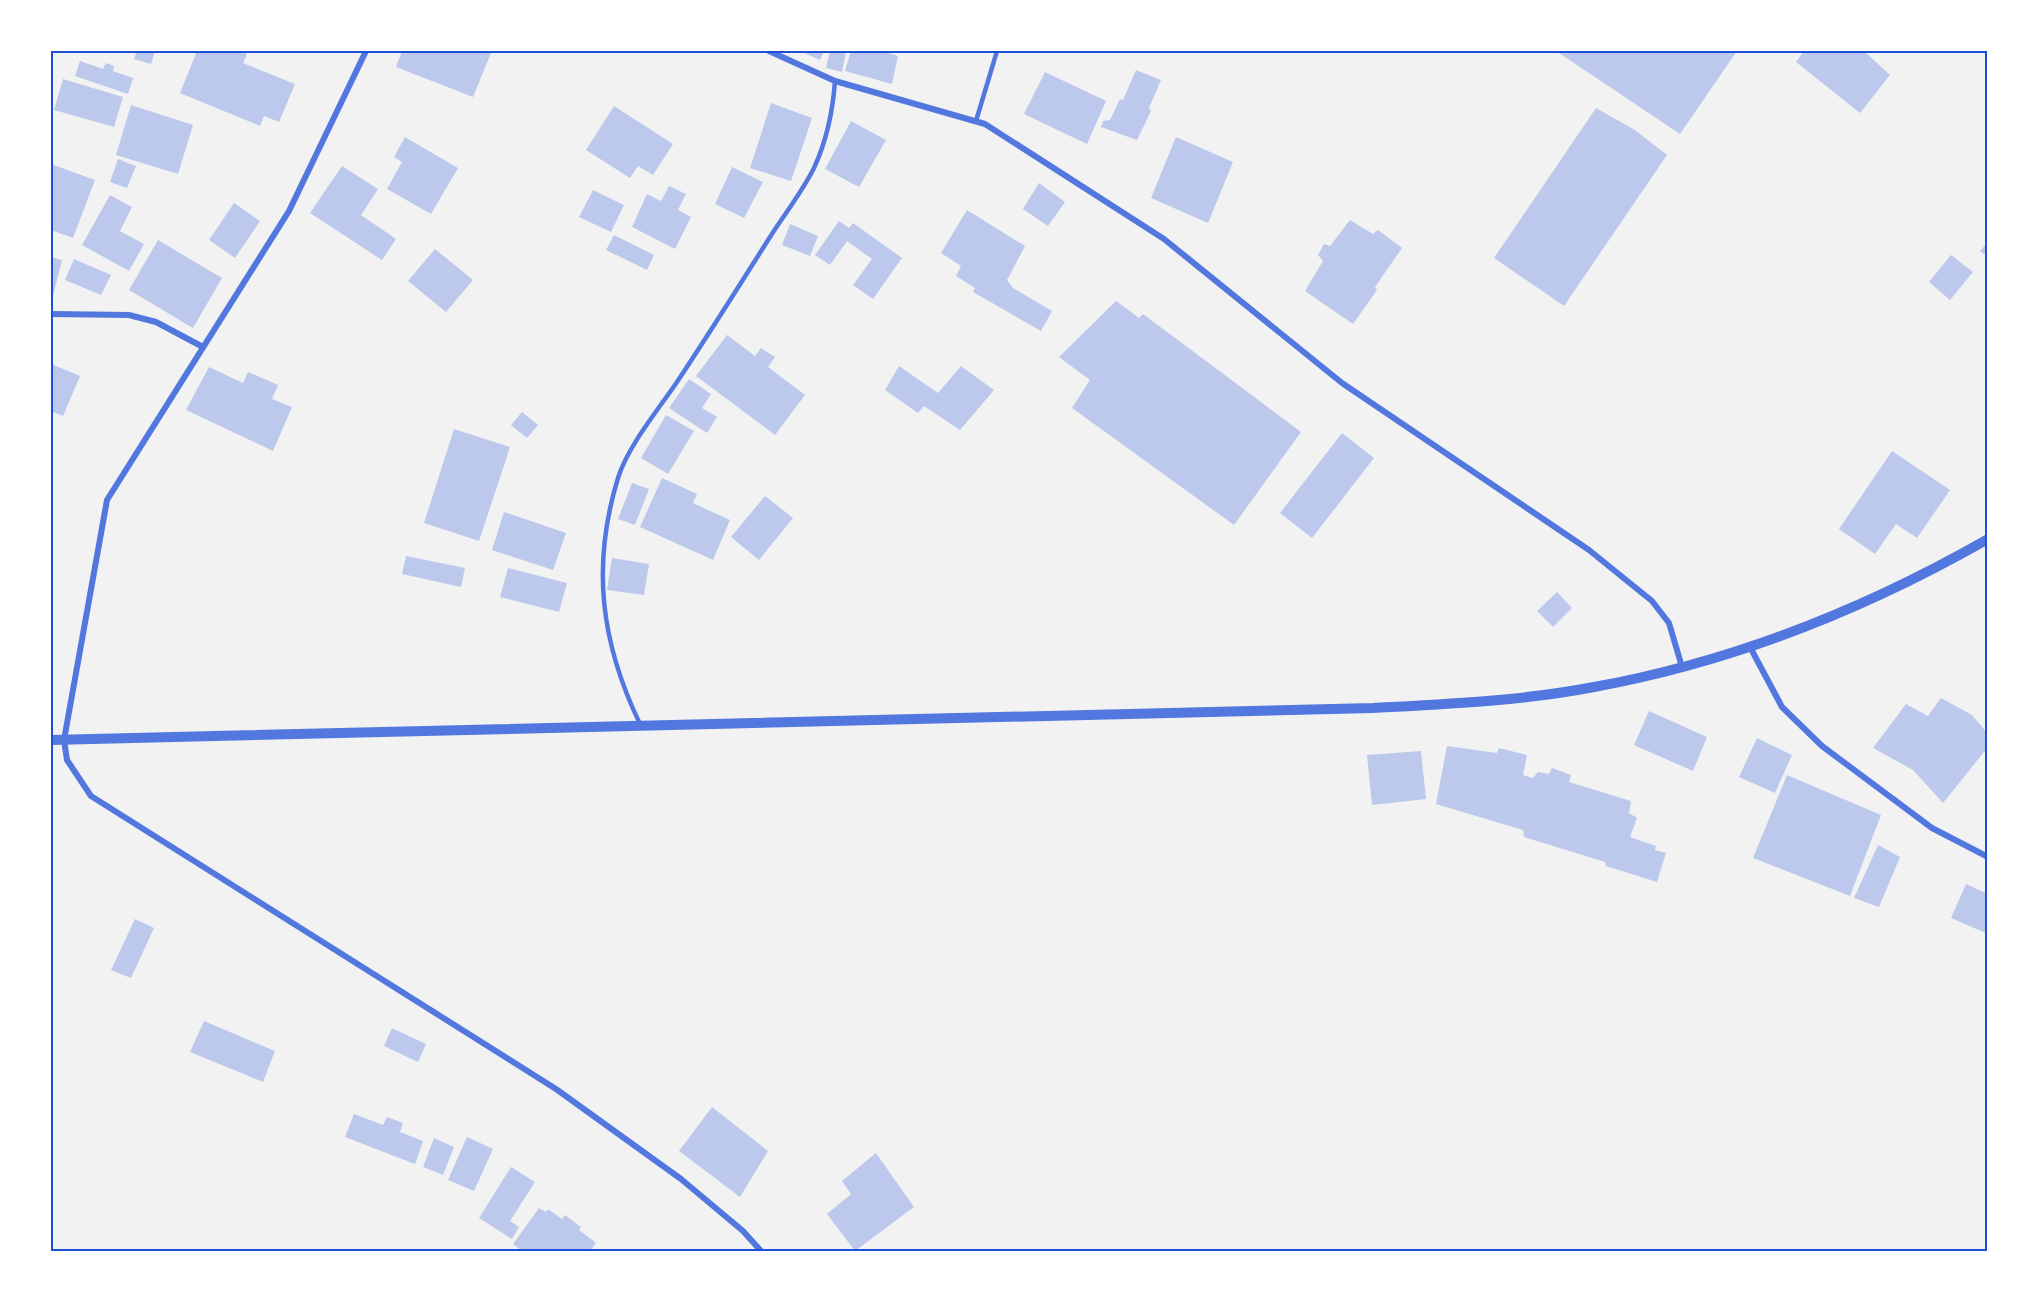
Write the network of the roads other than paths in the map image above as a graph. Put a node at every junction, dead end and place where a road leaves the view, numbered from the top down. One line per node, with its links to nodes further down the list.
1 (366, 51): 7 (street)
2 (769, 51): 4 (street)
3 (997, 51): 5 (lane)
4 (835, 81): 5 (street); 11 (lane)
5 (976, 122): 10 (street)
6 (51, 314): 7 (street)
7 (202, 347): 13 (street)
8 (1988, 539): 9 (street)
9 (1750, 647): 10 (street); 14 (street)
10 (1682, 667): 11 (street)
11 (641, 726): 13 (street)
12 (51, 740): 13 (street)
13 (64, 740): 15 (street)
14 (1988, 857)
15 (761, 1251)

